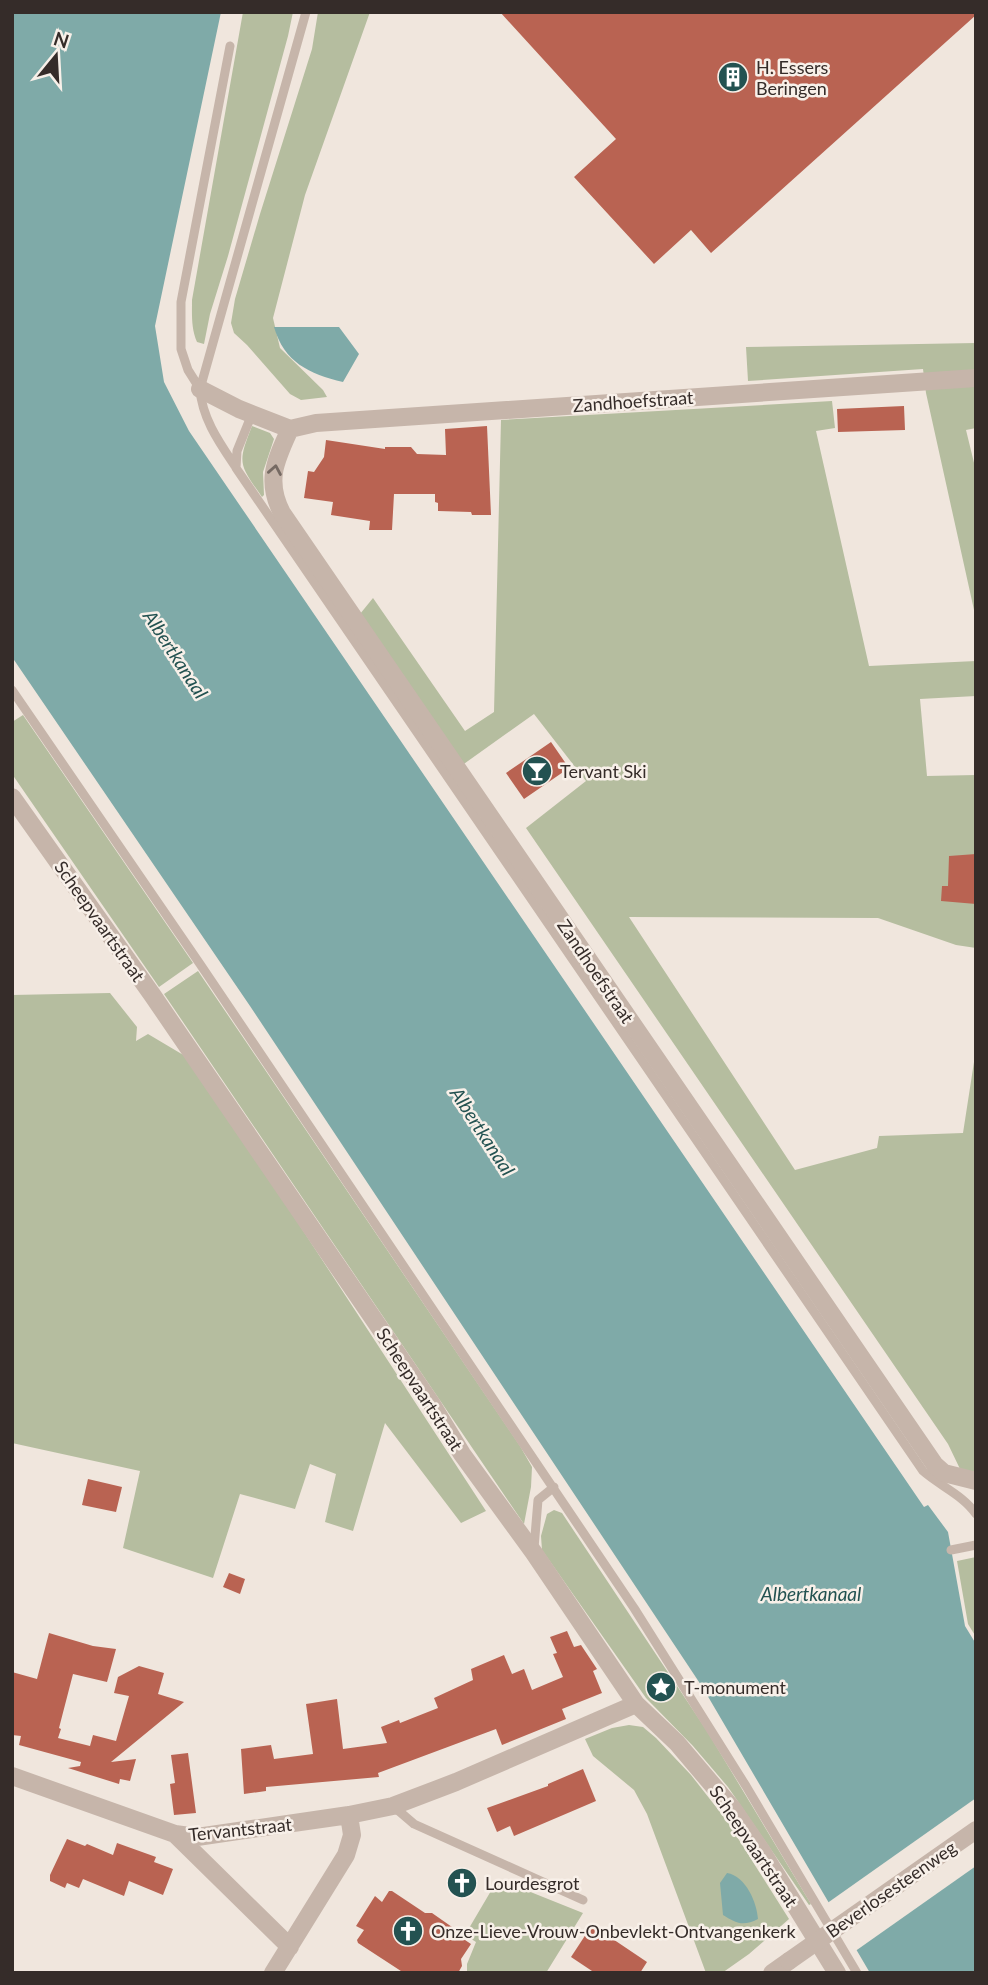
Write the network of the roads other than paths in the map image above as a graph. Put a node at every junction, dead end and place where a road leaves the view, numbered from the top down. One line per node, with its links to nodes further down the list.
1 (306, 12): 4 (lane)
2 (230, 46): 4 (lane)
3 (976, 377): 6 (street, Zandhoefstraat)
4 (200, 389): 5 (street); 7 (lane)
5 (252, 414): 6 (street); 7 (lane)
6 (290, 429): 10 (street, Zandhoefstraat, one-way to 6)
7 (236, 468): 12 (lane)
8 (12, 690): 11 (lane)
9 (12, 797): 15 (street, Scheepvaartstraat)
10 (976, 1481)
11 (554, 1487): 15 (lane); 27 (lane)
12 (976, 1514)
13 (976, 1545): 14 (lane)
14 (951, 1550)
15 (534, 1553): 16 (street, Scheepvaartstraat)
16 (636, 1704): 18 (street, Tervantstraat); 26 (street, Scheepvaartstraat)
17 (12, 1776): 21 (street, Tervantstraat)
18 (393, 1806): 19 (street, Tervantstraat); 22 (lane)
19 (349, 1815): 21 (street, Tervantstraat); 23 (street)
20 (976, 1830): 25 (street, Beverlosesteenweg, bridge)
21 (175, 1835): 23 (street)
22 (583, 1900)
23 (290, 1947): 24 (street)
24 (274, 1973)
25 (772, 1973)
26 (837, 1973)
27 (858, 1973)

